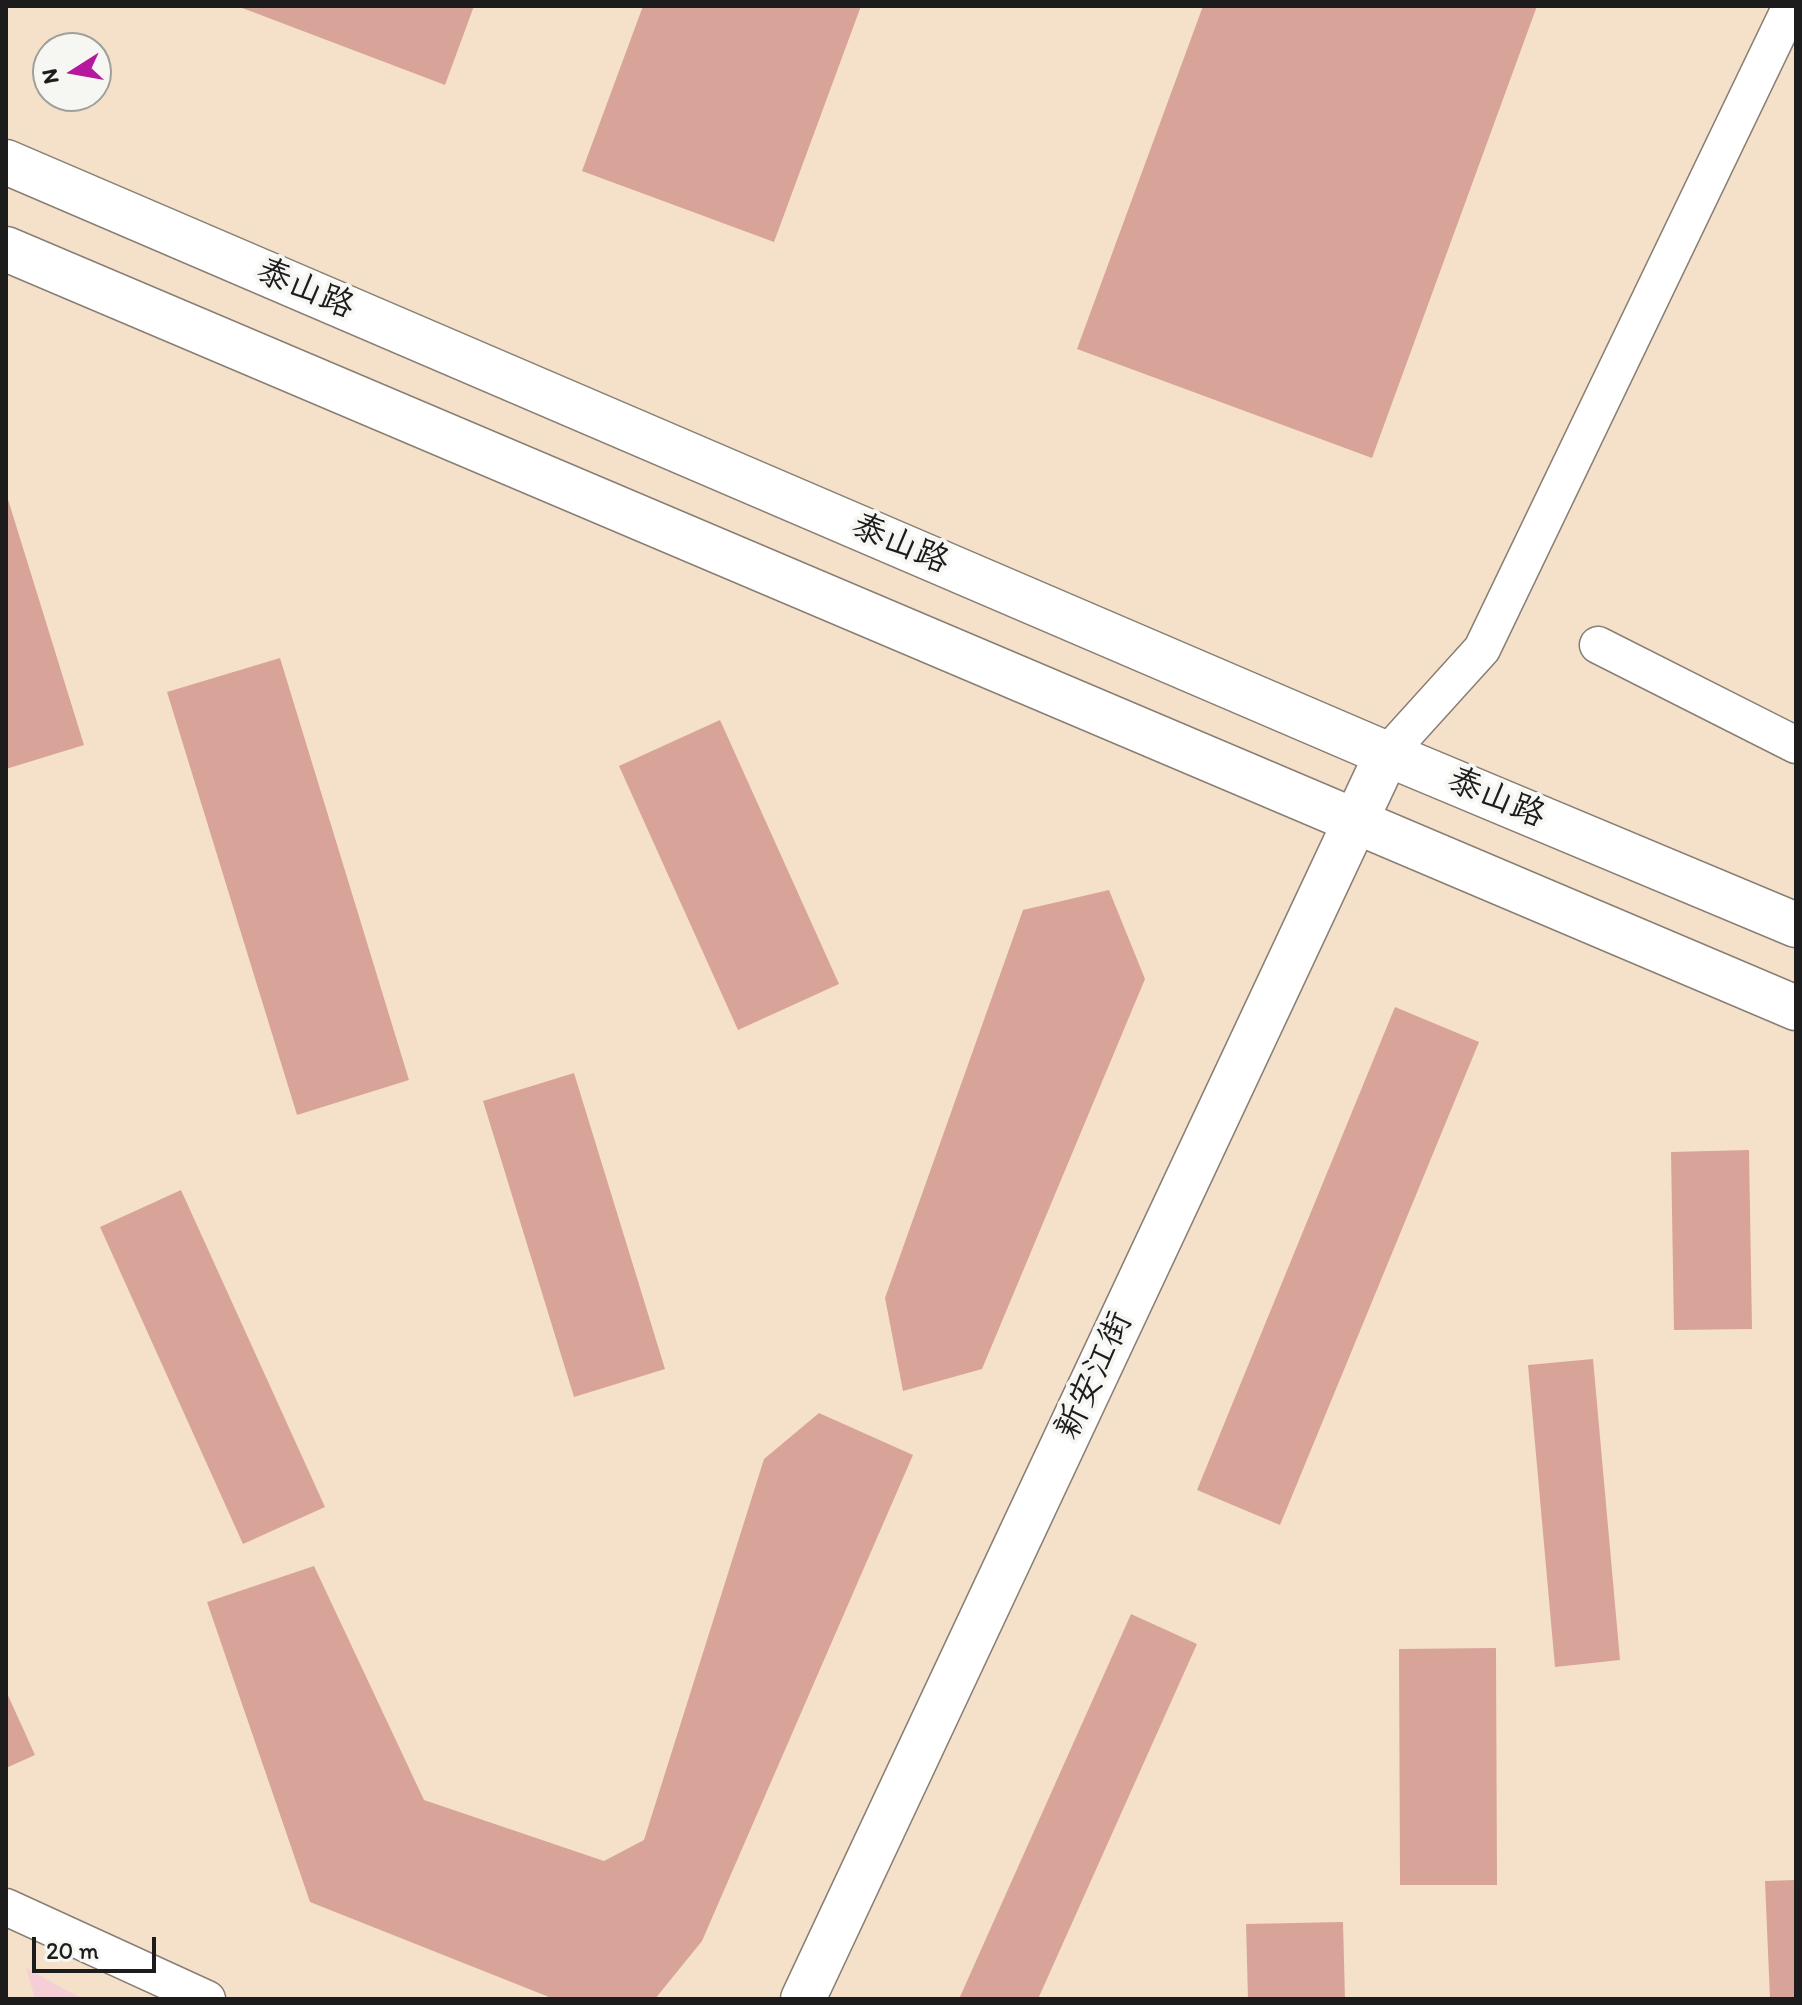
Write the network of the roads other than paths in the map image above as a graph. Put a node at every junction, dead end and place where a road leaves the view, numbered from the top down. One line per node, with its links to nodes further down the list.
1 (1791, 6): 6 (street)
2 (6, 162): 6 (street, 泰山路)
3 (6, 249): 7 (street)
4 (1598, 645): 5 (street)
5 (1796, 745)
6 (1387, 754): 7 (street, 新安江街); 8 (street, 泰山路)
7 (1355, 822): 9 (street); 12 (street, 新安江街)
8 (1796, 925)
9 (1796, 1008)
10 (6, 1907): 11 (street)
11 (207, 1999)
12 (803, 1999)

